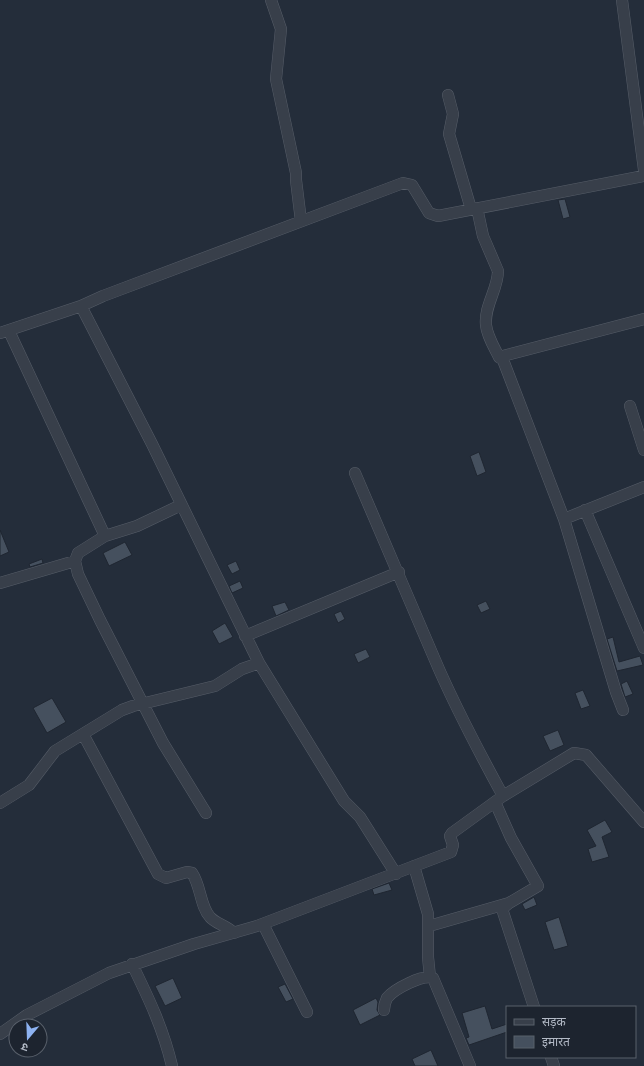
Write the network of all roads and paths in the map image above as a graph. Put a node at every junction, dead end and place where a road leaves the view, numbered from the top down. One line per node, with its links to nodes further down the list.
1 (271, 0): 7 (street)
2 (622, 0): 4 (street)
3 (448, 95): 6 (street)
4 (644, 170)
5 (644, 176): 6 (street)
6 (474, 209): 7 (street); 11 (street)
7 (301, 221): 8 (street)
8 (81, 306): 10 (street); 16 (street)
9 (644, 319): 11 (street)
10 (4, 332): 19 (street)
11 (499, 357): 18 (street)
12 (630, 406): 13 (street)
13 (644, 450)
14 (355, 473): 21 (street)
15 (644, 487): 17 (street)
16 (181, 505): 19 (street); 23 (street)
17 (586, 510): 18 (street); 24 (street)
18 (564, 519): 27 (street)
19 (105, 536): 20 (street)
20 (75, 561): 22 (street); 26 (street)
21 (399, 572): 23 (street); 29 (street)
22 (0, 584)
23 (245, 636): 25 (street)
24 (644, 648)
25 (259, 663): 26 (street); 34 (street)
26 (143, 703): 28 (street); 31 (street)
27 (623, 710)
28 (83, 734): 30 (street); 38 (street)
29 (499, 799): 32 (street); 33 (street); 35 (street)
30 (0, 803)
31 (206, 813)
32 (644, 822)
33 (414, 866): 34 (street); 37 (street)
34 (396, 874): 36 (street)
35 (508, 903): 37 (street); 41 (street)
36 (262, 924): 38 (street); 43 (street)
37 (429, 926): 40 (street)
38 (234, 933): 39 (street)
39 (132, 964): 44 (street); 45 (street)
40 (430, 977): 42 (street); 46 (street)
41 (534, 1006)
42 (384, 1010)
43 (307, 1012)
44 (0, 1034)
45 (172, 1066)
46 (470, 1066)

